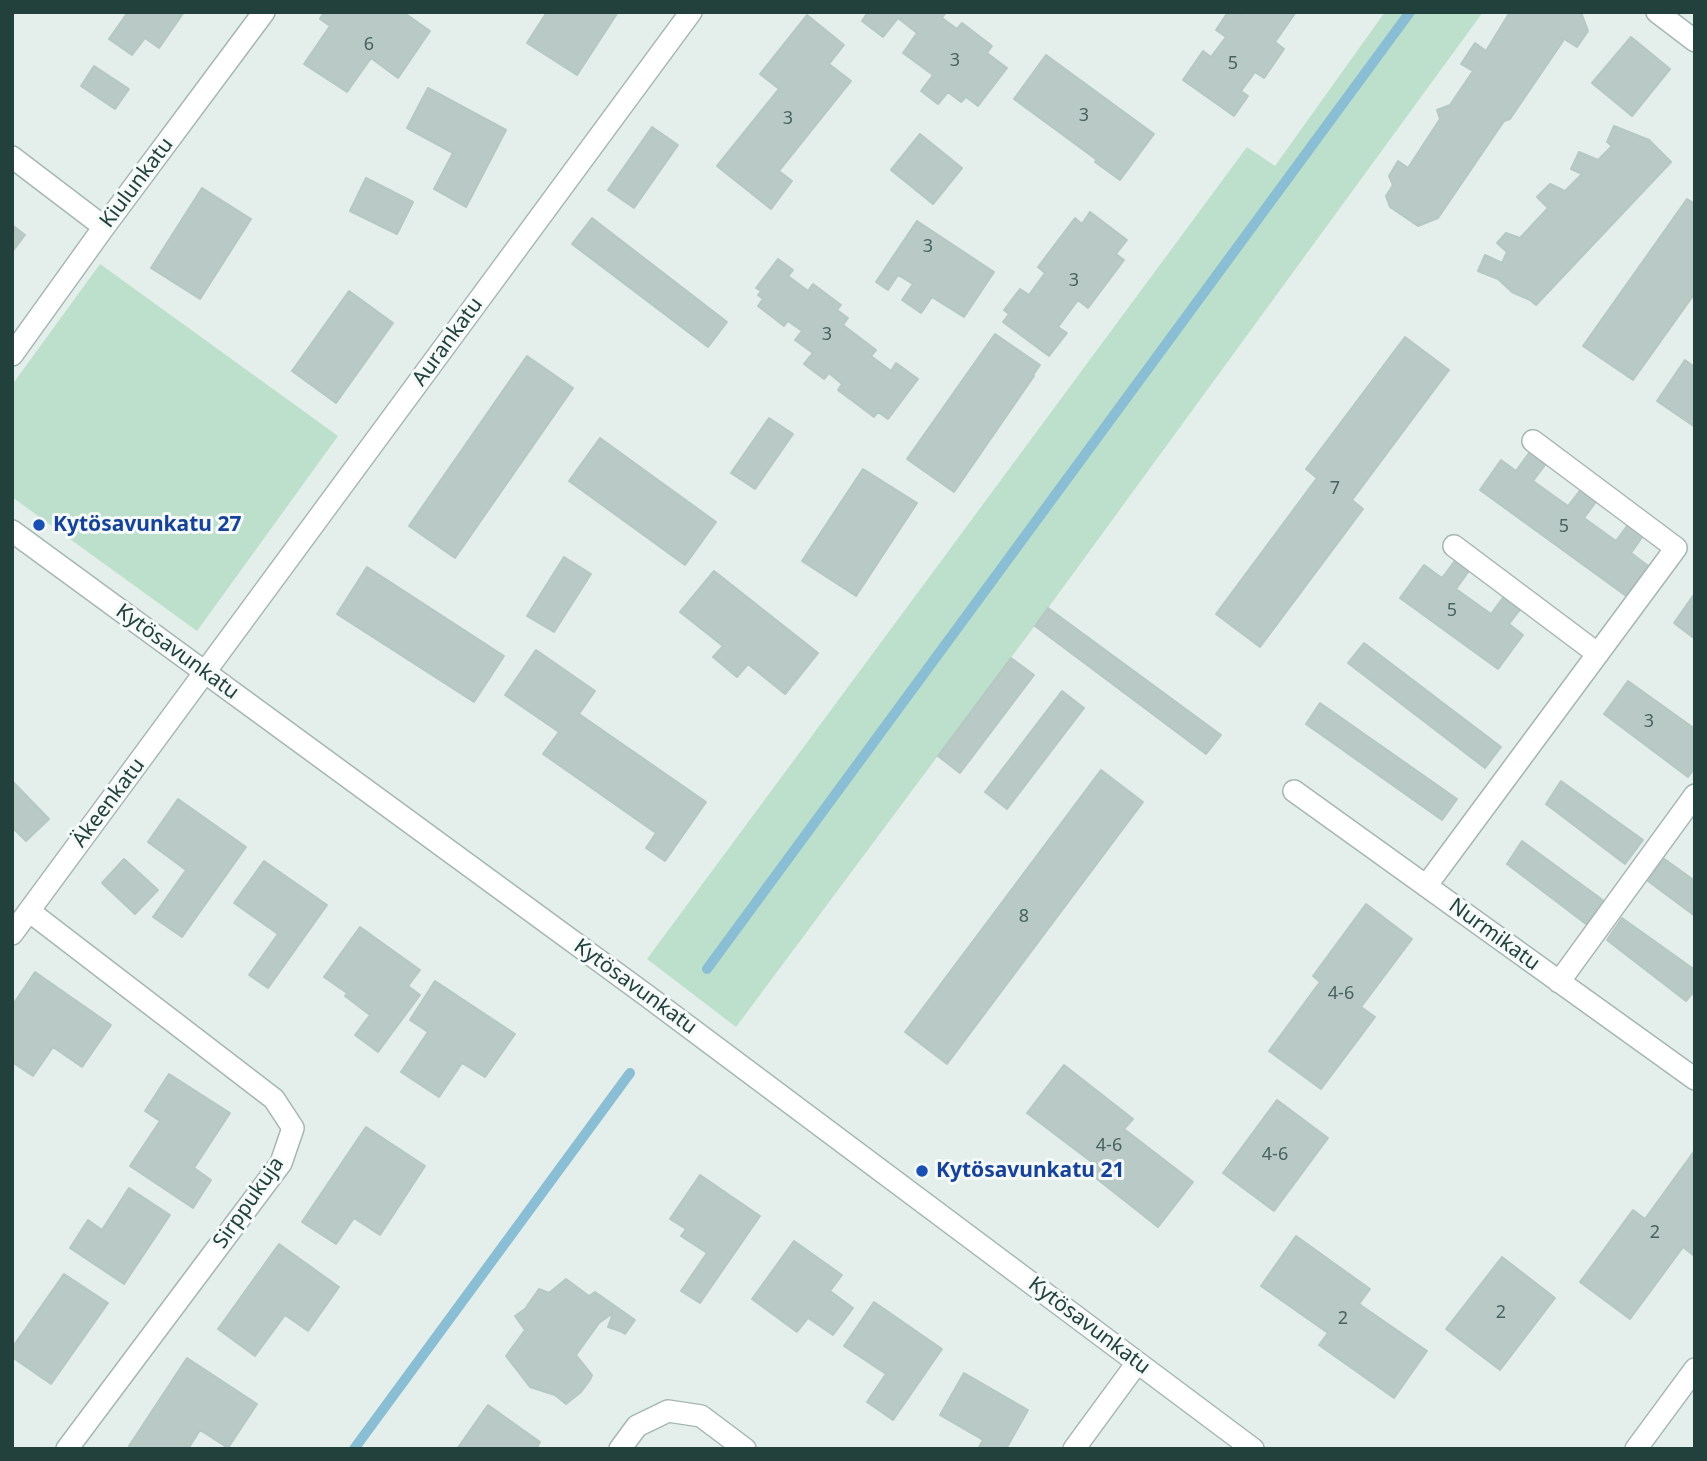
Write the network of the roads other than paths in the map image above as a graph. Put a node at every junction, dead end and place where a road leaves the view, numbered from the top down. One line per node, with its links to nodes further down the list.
1 (264, 12): 6 (street, Kiulunkatu)
2 (691, 12): 12 (street, Aurankatu)
3 (1657, 12): 4 (street)
4 (1695, 41)
5 (12, 156): 6 (street)
6 (103, 227): 7 (street, Kiulunkatu)
7 (12, 355)
8 (1534, 441): 11 (street)
9 (12, 531): 12 (street, Kytösavunkatu)
10 (1454, 545): 11 (street)
11 (1598, 654): 15 (street)
12 (205, 672): 16 (street, Äkeenkatu); 20 (street, Kytösavunkatu)
13 (1294, 791): 15 (street, Nurmikatu)
14 (1695, 795): 18 (street)
15 (1426, 886): 18 (street, Nurmikatu)
16 (29, 911): 17 (street, Äkeenkatu); 22 (street, Sirppukuja)
17 (12, 934)
18 (1559, 982): 19 (street, Nurmikatu)
19 (1695, 1079)
20 (1137, 1363): 25 (street); 26 (street, Kytösavunkatu)
21 (1695, 1369): 27 (street)
22 (66, 1449)
23 (620, 1449): 24 (street)
24 (745, 1449)
25 (1074, 1449)
26 (1253, 1449)
27 (1636, 1449)

